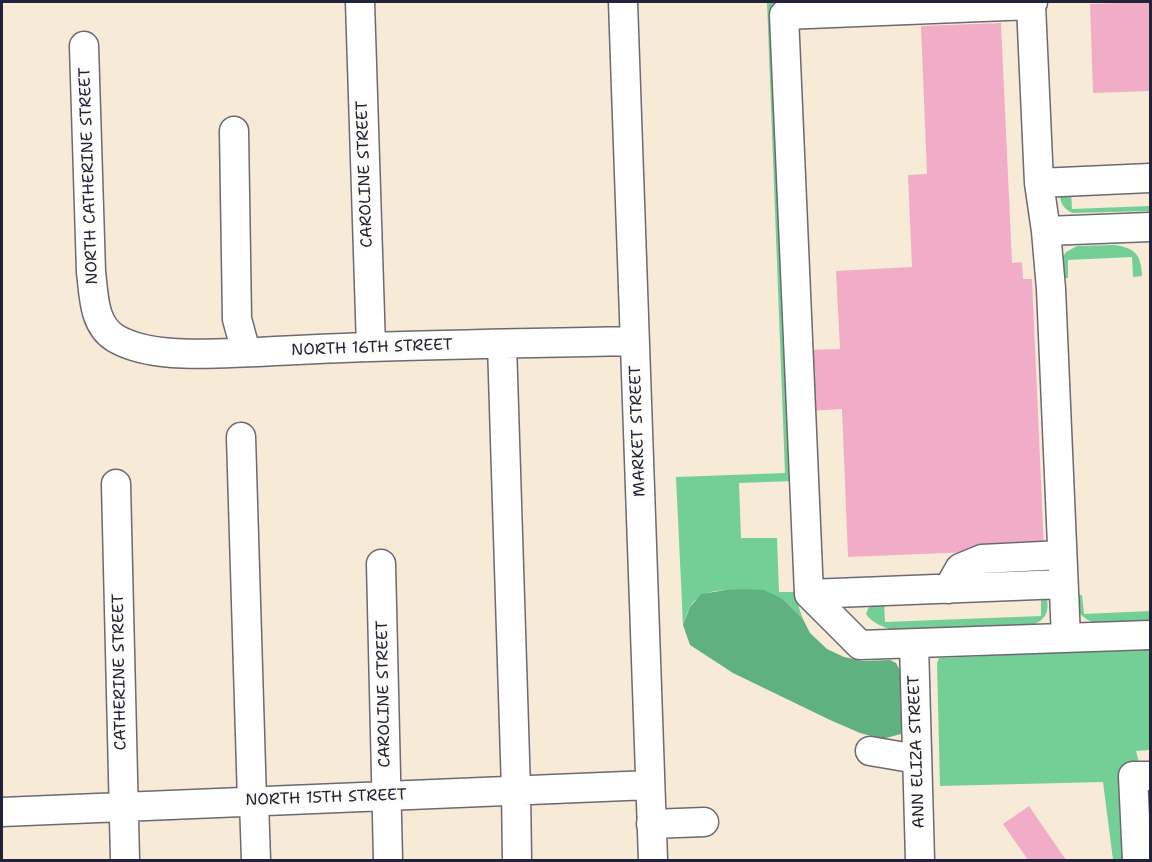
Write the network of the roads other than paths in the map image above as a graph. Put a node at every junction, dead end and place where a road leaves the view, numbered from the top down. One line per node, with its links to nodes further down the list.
1 (360, 2): 13 (street, CAROLINE STREET)
2 (623, 2): 11 (street, MARKET STREET)
3 (1031, 3): 7 (street); 21 (street)
4 (84, 46): 10 (street, NORTH CATHERINE STREET)
5 (234, 131): 14 (street)
6 (1150, 178): 7 (street)
7 (1039, 183): 9 (street)
8 (1150, 227): 9 (street)
9 (1046, 231): 17 (street)
10 (113, 337): 14 (street, NORTH 16TH STREET)
11 (634, 341): 12 (street, NORTH 16TH STREET); 27 (street, MARKET STREET)
12 (502, 344): 13 (street, NORTH 16TH STREET); 29 (street)
13 (371, 347): 14 (street, NORTH 16TH STREET)
14 (246, 352)
15 (240, 436): 31 (street)
16 (116, 484): 32 (street, CATHERINE STREET)
17 (1062, 555): 19 (street); 20 (street)
18 (381, 564): 30 (street, CAROLINE STREET)
19 (1063, 584): 20 (street); 23 (street)
20 (948, 589): 21 (street)
21 (809, 594): 24 (street)
22 (1150, 635): 23 (street)
23 (1066, 638): 24 (street)
24 (914, 644): 26 (street, ANN ELIZA STREET)
25 (870, 751): 26 (street)
26 (917, 759): 41 (street, ANN ELIZA STREET)
27 (650, 785): 29 (street, NORTH 15TH STREET); 35 (street, MARKET STREET)
28 (1145, 788): 42 (street)
29 (516, 790): 30 (street, NORTH 15TH STREET); 39 (street)
30 (386, 796): 31 (street, NORTH 15TH STREET); 38 (street, CAROLINE STREET)
31 (253, 801): 32 (street, NORTH 15TH STREET); 37 (street)
32 (122, 806): 33 (street, NORTH 15TH STREET); 36 (street, CATHERINE STREET)
33 (2, 812)
34 (704, 822): 35 (street)
35 (651, 824): 40 (street, MARKET STREET)
36 (124, 861)
37 (256, 861)
38 (388, 861)
39 (517, 861)
40 (652, 861)
41 (920, 861)
42 (1137, 861)

